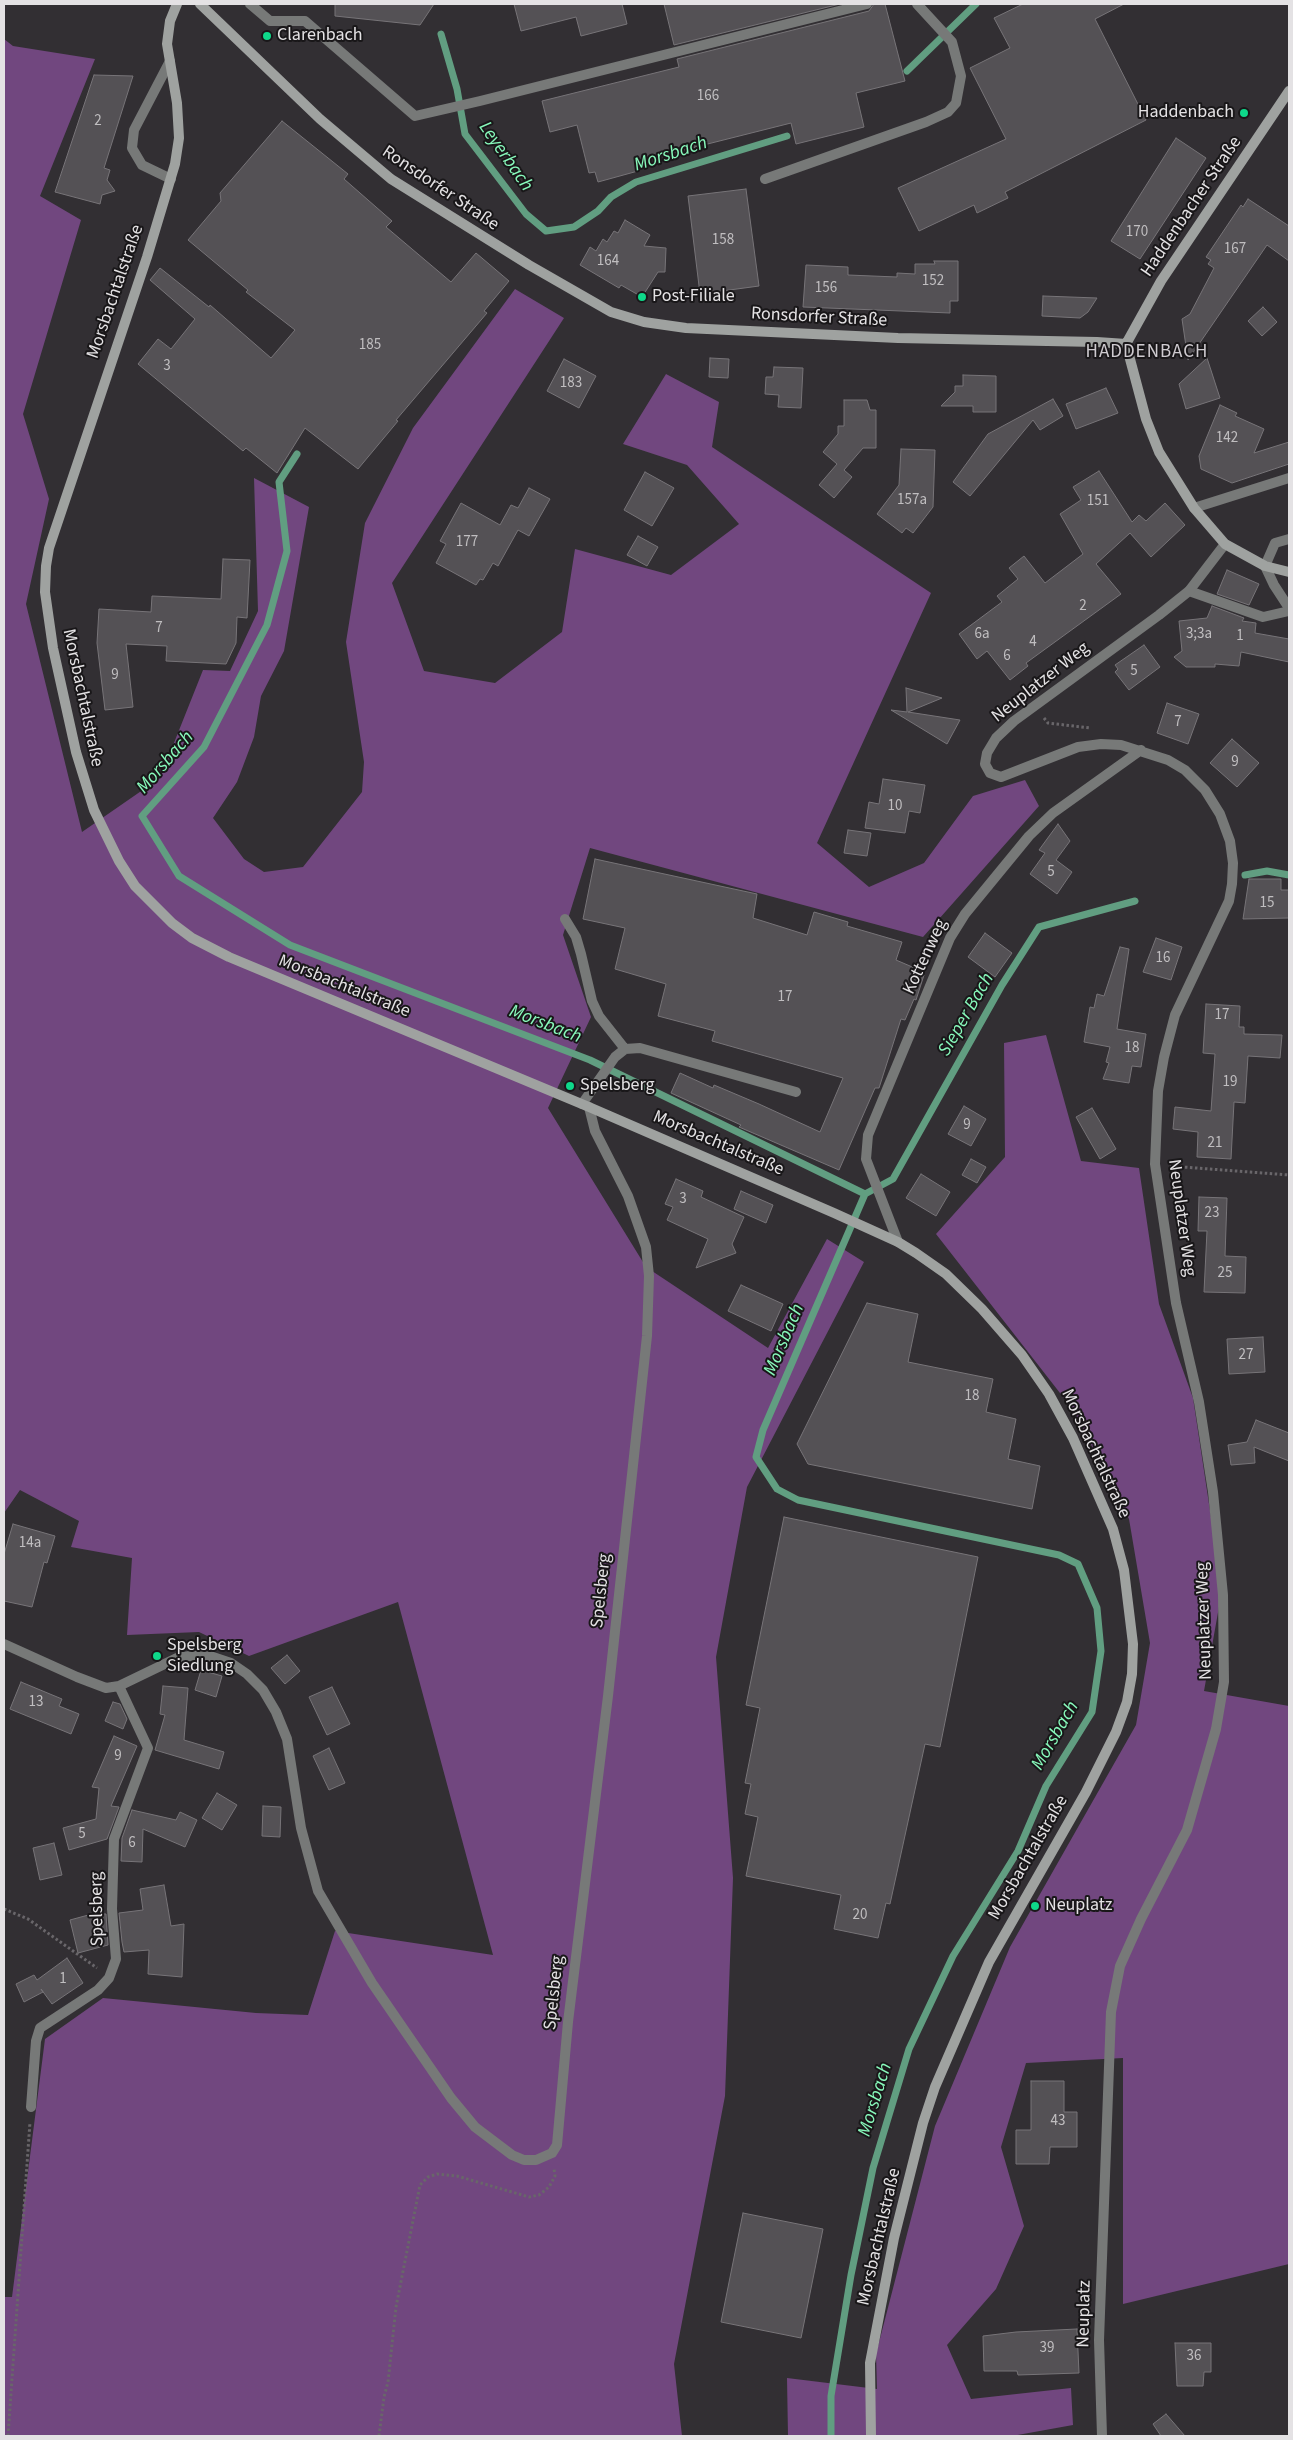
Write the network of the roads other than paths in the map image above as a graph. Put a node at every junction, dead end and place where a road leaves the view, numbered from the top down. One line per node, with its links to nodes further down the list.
1 (178, 4): 6 (main road, Morsbachtalstraße)
2 (200, 4): 10 (main road, Ronsdorfer Straße)
3 (250, 4): 4 (street)
4 (867, 4)
5 (917, 4): 9 (street)
6 (170, 62): 8 (main road, Morsbachtalstraße); 8 (street)
7 (1289, 91): 10 (main road, Haddenbacher Straße)
8 (171, 179): 23 (main road, Morsbachtalstraße)
9 (764, 179)
10 (1126, 344): 12 (main road)
11 (1289, 478): 12 (street)
12 (1194, 508): 14 (main road)
13 (1289, 539): 15 (street)
14 (1225, 544): 15 (main road); 17 (street, Neuplatzer Weg)
15 (1266, 566): 16 (main road); 18 (street)
16 (1289, 572)
17 (1189, 591): 18 (street); 19 (street, Neuplatzer Weg)
18 (1289, 609)
19 (1141, 750): 24 (street, Kottenweg); 27 (street, Neuplatzer Weg)
20 (565, 920): 21 (street)
21 (625, 1050): 22 (street); 23 (street)
22 (796, 1092)
23 (586, 1105): 24 (main road, Morsbachtalstraße); 26 (street, Spelsberg)
24 (898, 1242): 29 (main road, Morsbachtalstraße)
25 (4, 1644): 26 (street)
26 (120, 1686): 28 (street, Spelsberg)
27 (1111, 2012): 30 (street, Neuplatz)
28 (31, 2107)
29 (871, 2436)
30 (1102, 2436)

